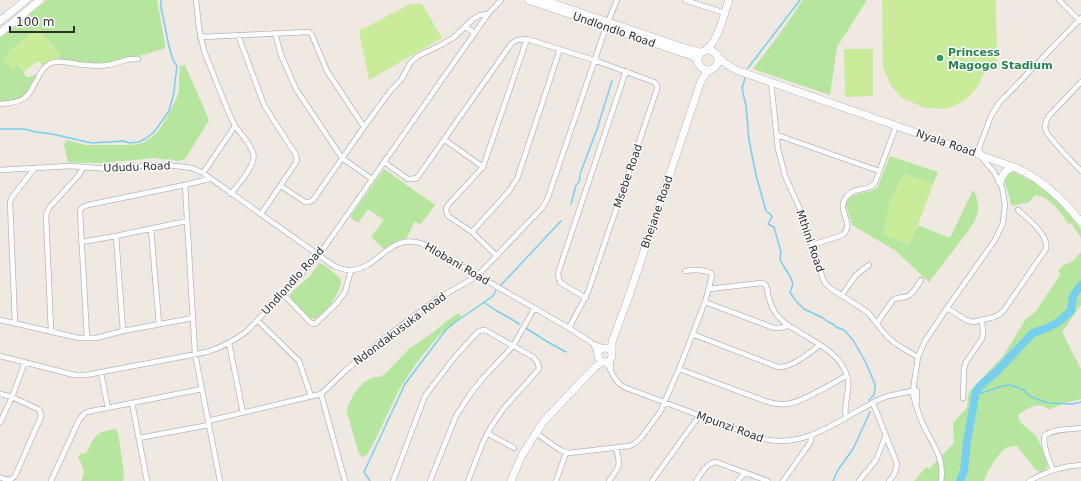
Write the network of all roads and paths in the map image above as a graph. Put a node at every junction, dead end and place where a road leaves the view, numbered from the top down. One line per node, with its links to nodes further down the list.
1 (26, 0): 14 (main road)
2 (40, 0): 17 (main road)
3 (196, 0): 22 (street)
4 (501, 0): 12 (street, Undlondlo Road)
5 (528, 0): 15 (main road, Undlondlo Road)
6 (543, 0): 15 (main road, Undlondlo Road)
7 (617, 0): 15 (street, Ndondakusuka Road)
8 (685, 0): 11 (street)
9 (729, 0): 11 (main road)
10 (1059, 0): 13 (street)
11 (725, 13): 21 (main road)
12 (488, 14): 16 (street); 19 (street, Undlondlo Road)
13 (1080, 20): 42 (street)
14 (0, 21)
15 (607, 24): 25 (main road, Undlondlo Road); 28 (street, Ndondakusuka Road); 29 (main road, Undlondlo Road)
16 (464, 27): 19 (street); 39 (street)
17 (0, 33)
18 (275, 33): 20 (street); 39 (street); 43 (street)
19 (475, 33): 44 (street, Undlondlo Road)
20 (238, 35): 22 (street); 57 (street)
21 (717, 36): 25 (main road); 26 (main road)
22 (200, 37): 37 (street)
23 (527, 39): 24 (street, Msebe Road); 41 (street); 46 (street)
24 (560, 49): 28 (street, Msebe Road); 64 (street)
25 (704, 51): 26 (main road); 29 (main road)
26 (716, 54): 30 (main road); 31 (main road, Nyala Road)
27 (138, 59): 36 (street)
28 (594, 60): 32 (street, Msebe Road); 69 (street, Ndondakusuka Road)
29 (699, 64): 30 (main road); 33 (main road, Bhejane Road)
30 (712, 69): 31 (main road, Nyala Road); 33 (main road, Bhejane Road)
31 (736, 70): 34 (main road, Nyala Road)
32 (626, 71): 78 (street); 78 (street, Msebe Road)
33 (701, 81): 100 (main road, Bhejane Road)
34 (771, 82): 38 (main road, Nyala Road); 40 (street, Mthini Road)
35 (1081, 82): 51 (street)
36 (0, 104)
37 (235, 126): 52 (street); 58 (street)
38 (896, 126): 42 (main road, Nyala Road); 50 (street)
39 (364, 127): 43 (street)
40 (777, 135): 50 (street); 67 (street, Mthini Road)
41 (445, 140): 44 (street); 46 (street)
42 (981, 155): 47 (main road); 55 (street, Nyala Road)
43 (342, 158): 54 (street); 57 (street)
44 (384, 162): 54 (street, Undlondlo Road)
45 (84, 167): 48 (street, Ududu Road); 52 (street, Ududu Road); 91 (street)
46 (482, 167): 64 (street)
47 (1014, 167): 55 (main road); 62 (main road)
48 (35, 168): 49 (street, Ududu Road); 86 (street)
49 (0, 170)
50 (879, 171): 67 (street)
51 (1081, 171)
52 (203, 173): 53 (street, Ududu Road)
53 (209, 179): 56 (street); 58 (street, Ududu Road)
54 (372, 179): 68 (street, Undlondlo Road)
55 (1000, 182): 80 (street, Nyala Road)
56 (185, 186): 61 (street); 66 (street)
57 (281, 186): 60 (street)
58 (231, 194): 60 (street, Ududu Road)
59 (1018, 210): 85 (street)
60 (261, 214): 68 (street, Ududu Road)
61 (187, 222): 63 (street); 82 (street)
62 (1081, 222)
63 (151, 229): 65 (street); 88 (street)
64 (472, 232): 69 (street)
65 (116, 236): 66 (street); 92 (street)
66 (81, 242): 94 (street)
67 (812, 246): 77 (street, Mthini Road)
68 (319, 255): 71 (street); 76 (street, Undlondlo Road)
69 (497, 256): 73 (street, Ndondakusuka Road)
70 (869, 265): 77 (street)
71 (351, 270): 73 (street, Hlobani Road); 76 (street)
72 (685, 271): 75 (street)
73 (477, 276): 81 (street, Hlobani Road); 110 (street, Ndondakusuka Road)
74 (921, 280): 87 (street)
75 (709, 289): 79 (street); 89 (street)
76 (283, 294): 84 (street, Undlondlo Road)
77 (842, 295): 87 (street, Mthini Road)
78 (586, 298): 90 (street, Msebe Road)
79 (705, 302): 89 (street); 93 (street)
80 (947, 308): 85 (street); 102 (street, Nyala Road)
81 (534, 309): 90 (street, Hlobani Road); 98 (street)
82 (193, 318): 88 (street); 99 (street)
83 (0, 320): 86 (street)
84 (257, 320): 96 (street, Undlondlo Road); 111 (street)
85 (982, 321): 113 (street)
86 (15, 323): 91 (street)
87 (877, 323): 102 (street, Mthini Road)
88 (159, 324): 92 (street)
89 (788, 326): 97 (street)
90 (569, 328): 95 (street, Hlobani Road)
91 (51, 331): 94 (street)
92 (123, 331): 94 (street)
93 (692, 334): 97 (street); 104 (street)
94 (87, 338)
95 (592, 342): 100 (street, Hlobani Road); 100 (street)
96 (229, 343): 99 (street, Undlondlo Road); 118 (street)
97 (820, 345): 106 (street)
98 (513, 346): 124 (street); 140 (street); 141 (street)
99 (195, 354): 105 (street, Undlondlo Road); 107 (street)
100 (605, 355): 114 (street, Mpunzi Road); 125 (main road, Bhejane Road)
101 (0, 356): 103 (street, Undlondlo Road)
102 (918, 357): 108 (street, Nyala Road)
103 (25, 362): 105 (street, Undlondlo Road); 112 (street)
104 (679, 369): 106 (street); 114 (street)
105 (101, 373): 117 (street)
106 (846, 376): 120 (street)
107 (202, 390): 115 (street); 122 (street)
108 (914, 392): 116 (street, Mpunzi Road); 153 (street, Nyala Road)
109 (0, 394): 112 (street)
110 (321, 394): 111 (street); 139 (street)
111 (311, 396): 118 (street)
112 (12, 397): 121 (street); 135 (street)
113 (963, 398)
114 (665, 402): 119 (street, Mpunzi Road); 130 (street)
115 (132, 403): 117 (street); 128 (street)
116 (873, 403): 120 (street, Mpunzi Road); 126 (street)
117 (108, 408): 136 (street)
118 (243, 413): 122 (street)
119 (699, 416): 127 (street, Mpunzi Road); 146 (street)
120 (846, 417): 127 (street, Mpunzi Road)
121 (0, 422)
122 (209, 423): 128 (street); 138 (street)
123 (1081, 428): 133 (street)
124 (487, 433): 129 (street); 142 (street)
125 (536, 433): 131 (street); 143 (main road, Bhejane Road)
126 (886, 435): 151 (street); 152 (street)
127 (811, 436): 150 (street)
128 (139, 438): 137 (street)
129 (514, 448)
130 (616, 448): 131 (street); 145 (street)
131 (566, 453): 144 (street)
132 (1081, 465): 133 (street)
133 (1053, 470): 154 (street)
134 (745, 472): 147 (street); 148 (street); 149 (street)
135 (0, 477)
136 (51, 481)
137 (147, 481)
138 (220, 481)
139 (345, 481)
140 (393, 481)
141 (430, 481)
142 (468, 481)
143 (511, 481)
144 (556, 481)
145 (609, 481)
146 (652, 481)
147 (696, 481)
148 (738, 481)
149 (768, 481)
150 (783, 481)
151 (859, 481)
152 (889, 481)
153 (941, 481)
154 (1029, 481)

